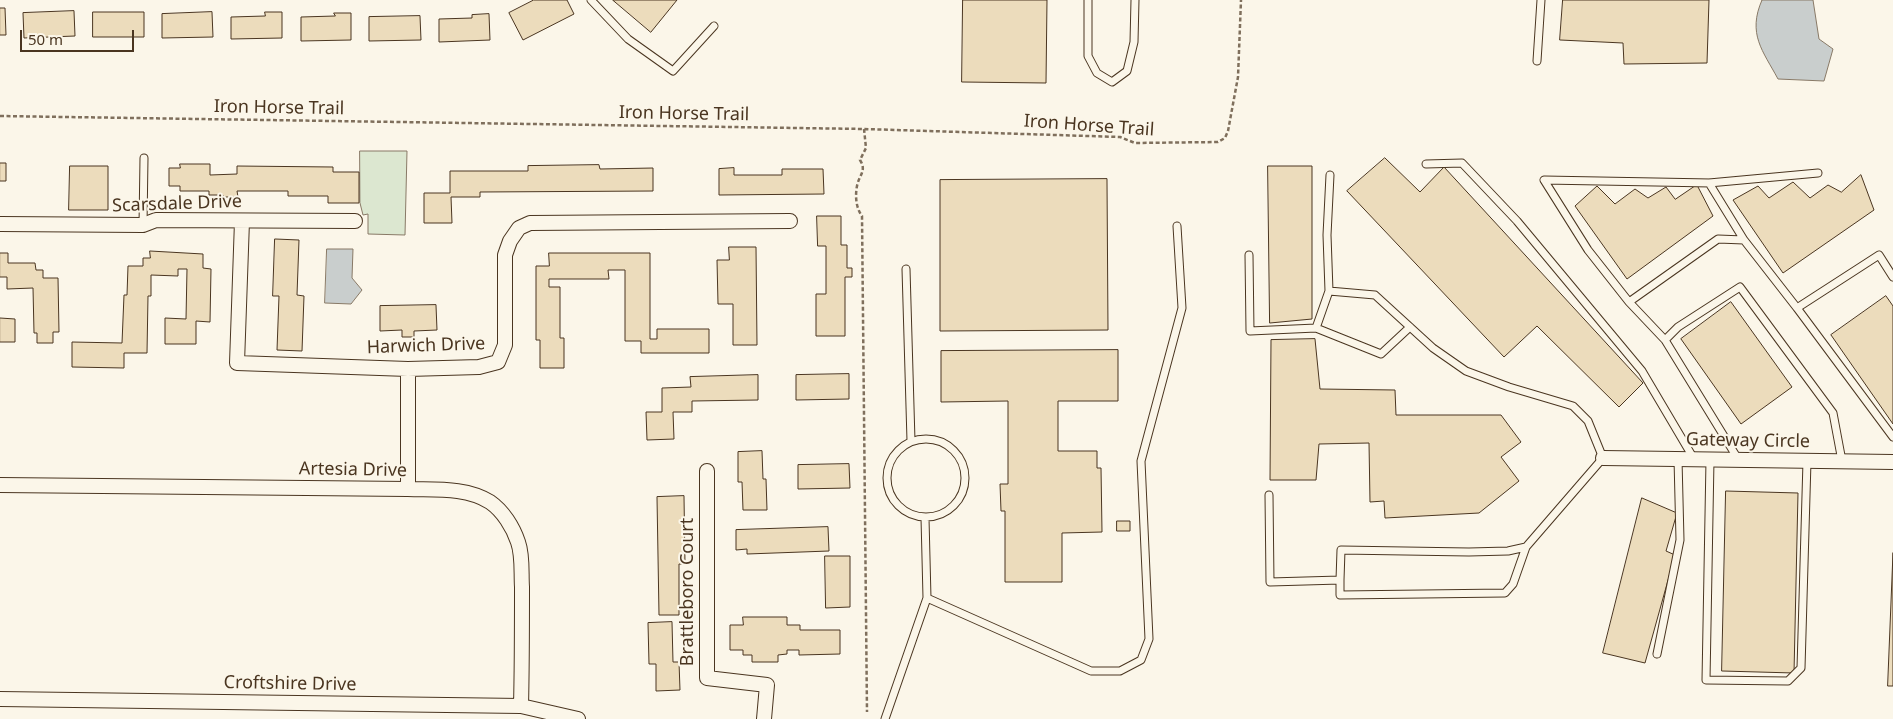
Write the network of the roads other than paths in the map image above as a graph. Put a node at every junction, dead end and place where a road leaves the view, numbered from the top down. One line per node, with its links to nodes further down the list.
1 (591, 0): 5 (lane)
2 (1088, 0): 3 (lane)
3 (1135, 0)
4 (1541, 0): 6 (lane)
5 (714, 26)
6 (1538, 61)
7 (144, 158): 16 (lane)
8 (1426, 164): 33 (lane)
9 (1818, 173): 11 (lane)
10 (1330, 175): 22 (lane)
11 (1711, 183): 18 (lane); 23 (lane)
12 (242, 221): 13 (street, Scarsdale Drive); 16 (street, Scarsdale Drive); 28 (street, Harwich Drive)
13 (354, 221)
14 (790, 221): 28 (street, Harwich Drive)
15 (0, 224): 16 (street, Scarsdale Drive)
16 (143, 225)
17 (1177, 226): 46 (lane)
18 (1744, 240): 23 (lane); 24 (lane)
19 (1249, 255): 26 (lane)
20 (906, 269): 30 (lane)
21 (1893, 277): 24 (lane)
22 (1329, 290): 25 (lane); 26 (lane)
23 (1630, 302): 27 (lane)
24 (1797, 308): 29 (lane)
25 (1410, 327): 26 (lane); 31 (lane)
26 (1316, 328)
27 (1665, 340): 35 (lane); 37 (lane)
28 (408, 369): 41 (street)
29 (1893, 437)
30 (911, 441): 43 (lane); 43 (lane)
31 (1603, 458): 32 (street, Gateway Circle); 44 (lane)
32 (1678, 459): 33 (street, Gateway Circle); 47 (lane)
33 (1694, 459): 34 (street, Gateway Circle)
34 (1710, 460): 35 (street, Gateway Circle); 36 (lane)
35 (1738, 460): 36 (street, Gateway Circle)
36 (1808, 461): 37 (street, Gateway Circle)
37 (1842, 461): 38 (street, Gateway Circle)
38 (1893, 462)
39 (707, 471): 51 (street, Brattleboro Court)
40 (0, 485): 41 (street, Artesia Drive)
41 (408, 489): 49 (street, Artesia Drive)
42 (1269, 495): 45 (lane)
43 (926, 518): 46 (lane)
44 (1526, 547): 45 (lane); 45 (lane)
45 (1340, 580)
46 (927, 598): 52 (lane)
47 (1658, 654)
48 (0, 699): 49 (street, Croftshire Drive)
49 (521, 706): 50 (street, Croftshire Drive)
50 (578, 719)
51 (764, 719)
52 (886, 719)

